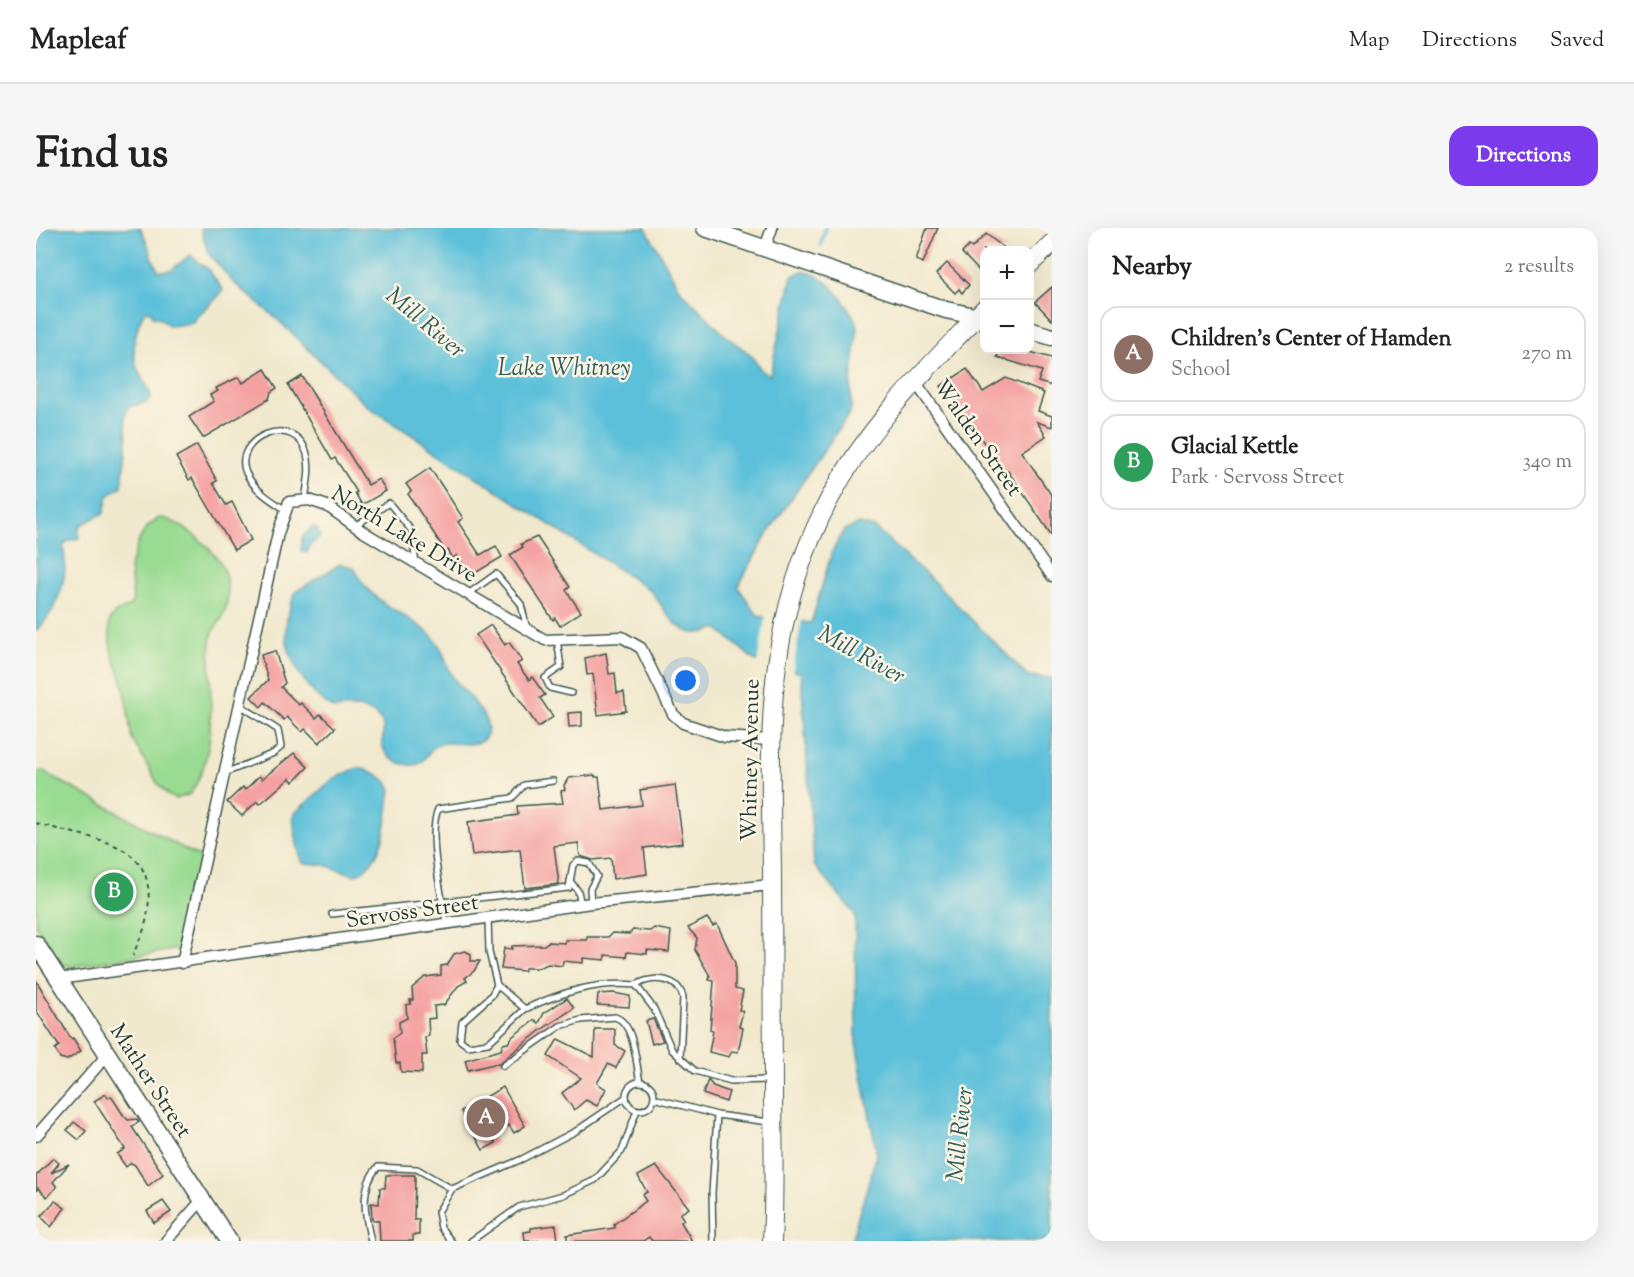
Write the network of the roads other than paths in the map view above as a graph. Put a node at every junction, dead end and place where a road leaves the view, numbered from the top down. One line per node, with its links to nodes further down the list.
1 (705, 228): 4 (street)
2 (772, 228): 4 (street)
3 (1052, 243): 5 (main road)
4 (765, 248): 6 (street)
5 (1034, 260)
6 (980, 315)
7 (980, 317): 10 (main road, Whitney Avenue)
8 (1034, 332): 9 (street)
9 (1052, 337)
10 (914, 380): 15 (street, Walden Street); 21 (main road, Whitney Avenue)
11 (305, 500): 12 (street, North Lake Drive); 12 (lane); 13 (street, North Lake Drive)
12 (286, 510): 20 (street)
13 (355, 526): 14 (street, North Lake Drive); 14 (lane)
14 (416, 563): 16 (street, North Lake Drive)
15 (1052, 576)
16 (468, 594): 17 (street, North Lake Drive); 17 (lane)
17 (528, 629): 18 (street, North Lake Drive)
18 (557, 639): 19 (lane); 21 (street, North Lake Drive)
19 (571, 693)
20 (240, 705): 22 (street); 22 (lane)
21 (769, 740): 25 (main road, Whitney Avenue)
22 (224, 773): 32 (street)
23 (553, 782): 26 (lane)
24 (570, 882): 26 (lane); 27 (lane); 27 (lane)
25 (772, 885): 27 (street, Servoss Street); 40 (main road, Whitney Avenue)
26 (443, 900): 28 (lane); 30 (lane)
27 (586, 904): 29 (street, Servoss Street)
28 (332, 914)
29 (488, 918): 30 (street, Servoss Street); 34 (lane)
30 (446, 925): 32 (street, Servoss Street)
31 (36, 944): 33 (street, Mather Street)
32 (182, 963): 33 (street, Servoss Street)
33 (59, 980): 37 (street, Mather Street)
34 (497, 985): 36 (lane); 36 (lane)
35 (636, 986): 36 (lane); 38 (lane); 38 (lane)
36 (525, 1009)
37 (108, 1054): 47 (street); 49 (street, Mather Street)
38 (680, 1058): 40 (lane)
39 (503, 1066): 41 (lane)
40 (773, 1080): 46 (main road, Whitney Avenue)
41 (640, 1082): 42 (lane); 43 (lane)
42 (626, 1096): 44 (lane); 48 (lane)
43 (654, 1098): 44 (lane); 45 (lane)
44 (637, 1110): 54 (lane)
45 (717, 1115): 46 (lane); 55 (lane)
46 (773, 1123): 56 (main road, Whitney Avenue)
47 (36, 1136)
48 (452, 1189): 52 (lane); 53 (lane)
49 (202, 1200): 50 (street); 51 (street, Mather Street)
50 (166, 1241)
51 (229, 1241)
52 (371, 1241)
53 (451, 1241)
54 (471, 1241)
55 (713, 1241)
56 (772, 1241)

